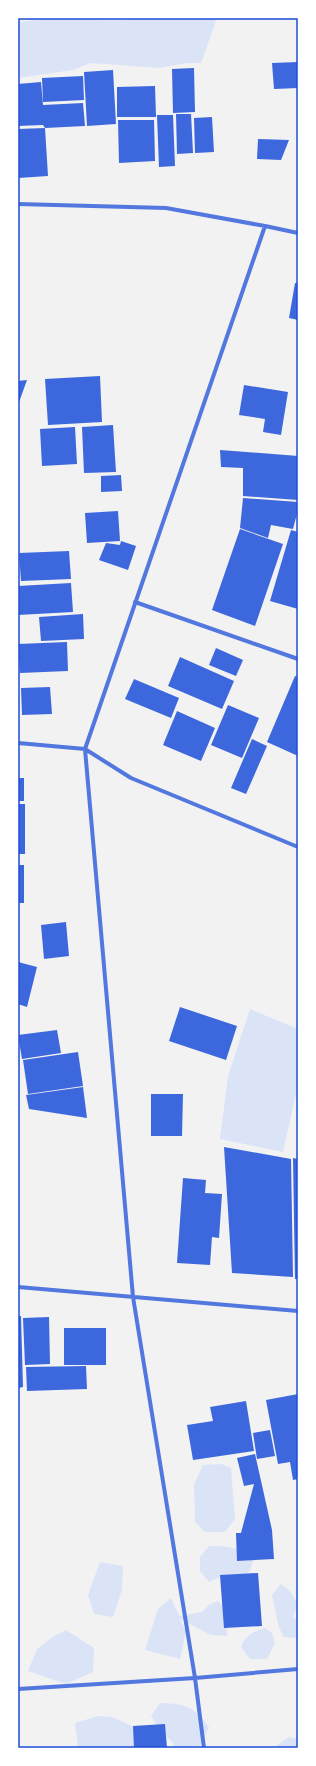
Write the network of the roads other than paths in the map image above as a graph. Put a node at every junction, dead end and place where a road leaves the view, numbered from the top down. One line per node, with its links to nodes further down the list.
1 (18, 204): 2 (street)
2 (265, 226): 3 (street); 4 (street)
3 (298, 234)
4 (135, 602): 5 (street); 7 (street)
5 (298, 659)
6 (18, 743): 7 (street)
7 (85, 749): 8 (street); 10 (street)
8 (298, 847)
9 (18, 1287): 10 (street)
10 (133, 1297): 11 (street); 13 (street)
11 (298, 1311)
12 (298, 1669): 13 (street)
13 (195, 1678): 14 (street); 15 (street)
14 (18, 1689)
15 (204, 1748)

